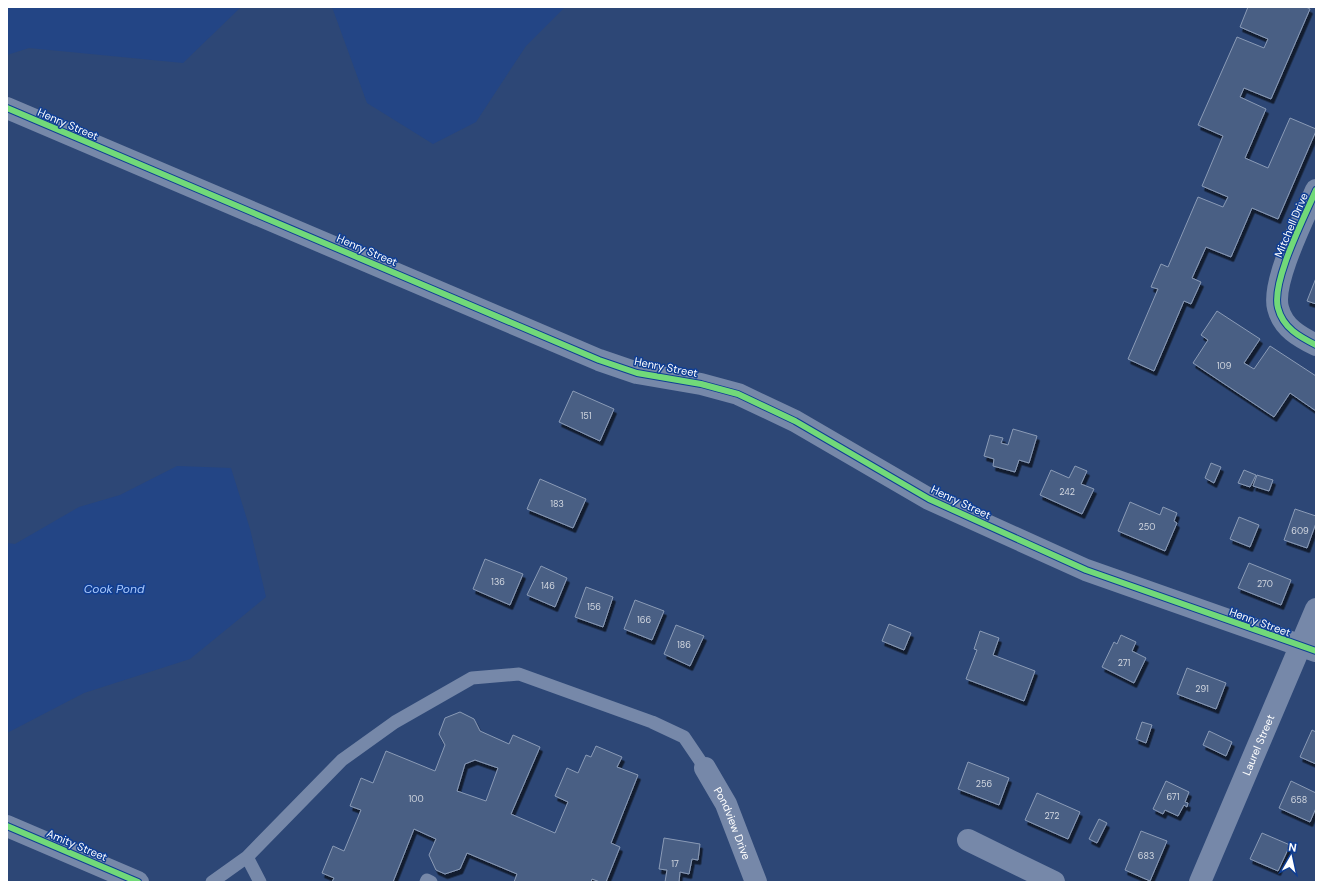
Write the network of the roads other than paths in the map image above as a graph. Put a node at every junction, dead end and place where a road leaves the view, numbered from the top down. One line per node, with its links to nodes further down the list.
1 (7, 108): 5 (street, Henry Street)
2 (1316, 190): 3 (street, Mitchell Drive)
3 (1316, 345)
4 (1316, 609): 5 (street, Laurel Street)
5 (1308, 649): 17 (street, Laurel Street)
6 (705, 768): 9 (lane); 15 (street, Pondview Drive)
7 (7, 826): 10 (street, Amity Street)
8 (968, 840): 16 (street)
9 (247, 857): 11 (lane); 12 (lane)
10 (138, 882)
11 (212, 882)
12 (260, 882)
13 (426, 882): 14 (lane)
14 (431, 882)
15 (756, 882)
16 (1054, 882)
17 (1200, 882)

